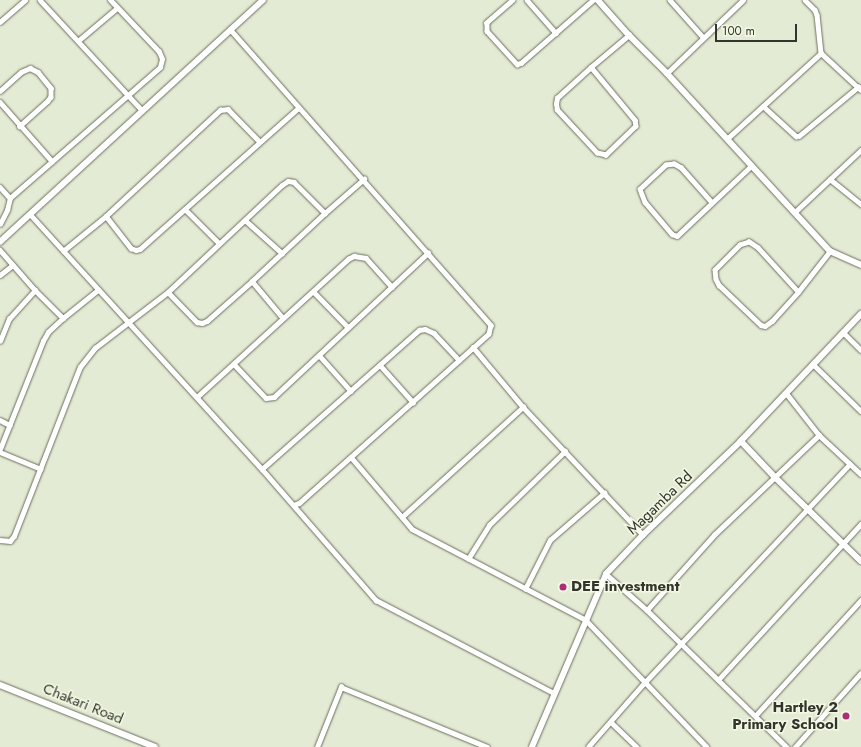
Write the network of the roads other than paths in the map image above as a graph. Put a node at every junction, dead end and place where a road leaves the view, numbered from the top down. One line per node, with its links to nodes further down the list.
1 (25, 0): 13 (street)
2 (40, 0): 18 (street)
3 (110, 0): 12 (street)
4 (263, 0): 14 (street)
5 (513, 0): 15 (street)
6 (527, 0): 15 (street)
7 (593, 0): 15 (street)
8 (598, 0): 16 (street)
9 (670, 0): 17 (street)
10 (743, 0): 17 (street)
11 (805, 0): 19 (street)
12 (117, 8): 18 (street); 24 (street)
13 (0, 22)
14 (230, 29): 27 (street); 28 (street)
15 (556, 33)
16 (629, 35): 20 (street); 21 (street)
17 (703, 37): 21 (street)
18 (78, 42): 24 (street)
19 (821, 53): 22 (street); 26 (street)
20 (591, 68): 20 (street)
21 (667, 73): 30 (street)
22 (859, 88): 26 (street)
23 (0, 91): 29 (street)
24 (128, 95): 28 (street); 33 (street)
25 (0, 102): 29 (street)
26 (763, 106): 30 (street)
27 (298, 108): 31 (street); 35 (street)
28 (142, 110): 44 (street)
29 (20, 126): 33 (street)
30 (728, 138): 34 (street)
31 (259, 141): 41 (street); 45 (street)
32 (861, 150): 36 (street)
33 (52, 162): 38 (street)
34 (752, 166): 39 (street); 42 (street)
35 (364, 179): 43 (street); 54 (street)
36 (830, 179): 40 (street); 42 (street)
37 (0, 187): 38 (street)
38 (10, 198): 47 (street)
39 (712, 203): 39 (street)
40 (861, 204)
41 (186, 209): 45 (street); 49 (street)
42 (795, 212): 52 (street)
43 (325, 213): 46 (street); 53 (street)
44 (30, 214): 48 (street); 51 (street)
45 (106, 216): 51 (street)
46 (246, 220): 49 (street); 53 (street)
47 (0, 224)
48 (0, 242)
49 (219, 243): 62 (street)
50 (0, 250): 55 (street)
51 (64, 251): 61 (street)
52 (830, 251): 56 (street); 64 (street)
53 (282, 252): 58 (street)
54 (428, 254): 59 (street); 72 (street)
55 (13, 265): 57 (street); 60 (street)
56 (861, 265)
57 (0, 275)
58 (252, 282): 62 (street); 67 (street)
59 (392, 287): 63 (street); 69 (street)
60 (35, 290): 66 (street); 71 (street)
61 (98, 290): 66 (street); 68 (street)
62 (168, 292): 68 (street)
63 (314, 292): 67 (street); 69 (street)
64 (798, 292): 64 (street)
65 (861, 314): 70 (street, Magamba Rd)
66 (62, 318): 86 (street)
67 (283, 318): 76 (street)
68 (130, 323): 81 (street); 94 (street)
69 (348, 327): 74 (street)
70 (844, 333): 73 (street); 78 (street, Magamba Rd)
71 (0, 341)
72 (473, 347): 75 (street); 83 (street)
73 (861, 350)
74 (319, 355): 76 (street); 79 (street)
75 (459, 360): 77 (street); 82 (street)
76 (235, 365): 81 (street)
77 (380, 365): 79 (street); 82 (street)
78 (814, 365): 80 (street, Magamba Rd); 84 (street)
79 (351, 391): 95 (street)
80 (787, 394): 87 (street); 88 (street, Magamba Rd)
81 (197, 397): 95 (street)
82 (413, 402): 92 (street)
83 (522, 407): 91 (street); 101 (street)
84 (861, 411)
85 (0, 420): 86 (street)
86 (10, 425): 89 (street)
87 (819, 435): 93 (street); 97 (street)
88 (741, 441): 97 (street); 103 (street, Magamba Rd)
89 (0, 449)
90 (0, 452): 94 (street)
91 (565, 452): 98 (street); 106 (street)
92 (351, 457): 99 (street); 101 (street)
93 (850, 464): 96 (street); 100 (street)
94 (41, 468): 104 (street)
95 (262, 469): 99 (street)
96 (861, 474)
97 (775, 477): 100 (street); 111 (street)
98 (604, 493): 103 (street); 109 (street)
99 (295, 506): 118 (street)
100 (809, 510): 105 (street); 113 (street)
101 (402, 518): 106 (street)
102 (861, 524): 105 (street)
103 (643, 535): 108 (street, Magamba Rd)
104 (0, 540)
105 (844, 545): 107 (street); 115 (street)
106 (468, 559): 109 (street)
107 (861, 561)
108 (606, 574): 111 (street); 112 (street, Magamba Rd)
109 (525, 589): 112 (street)
110 (861, 600): 119 (street)
111 (647, 610): 113 (street)
112 (586, 620): 116 (street); 118 (street, Magamba Rd)
113 (681, 644): 115 (street); 116 (street)
114 (861, 673): 129 (street)
115 (718, 680): 119 (street)
116 (645, 682): 120 (street); 127 (street)
117 (0, 684): 121 (main road, Chakari Road)
118 (554, 693): 124 (street, Magamba Rd)
119 (756, 715): 128 (street)
120 (611, 722): 125 (street); 126 (street)
121 (155, 747)
122 (316, 747): 123 (street)
123 (487, 747)
124 (532, 747)
125 (588, 747)
126 (637, 747)
127 (707, 747)
128 (787, 747)
129 (795, 747)

